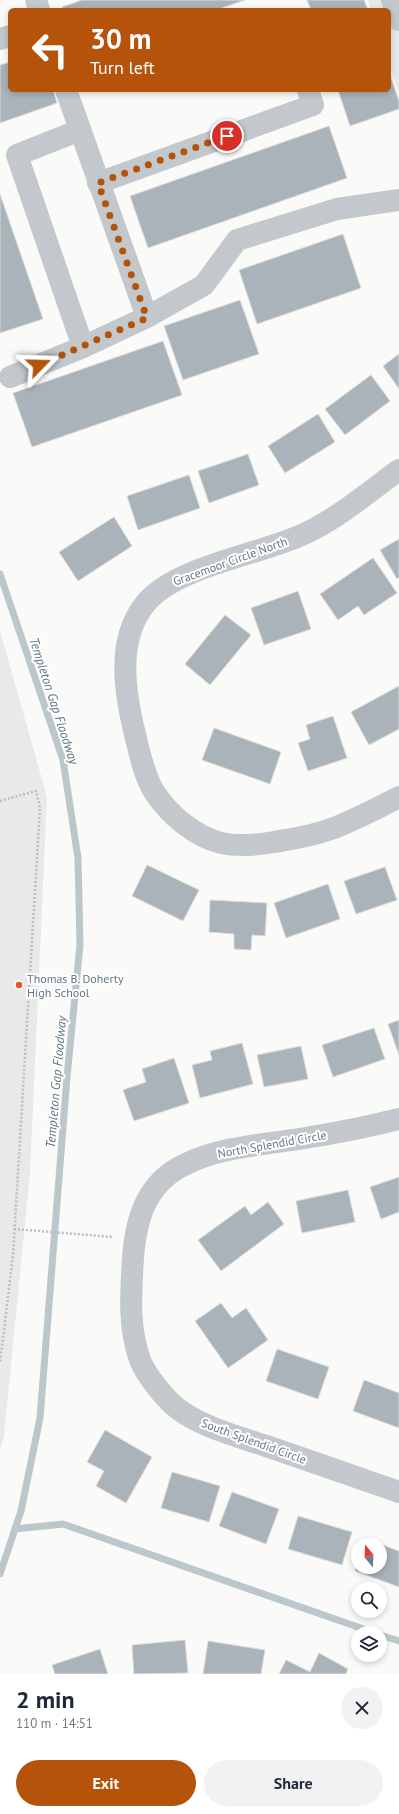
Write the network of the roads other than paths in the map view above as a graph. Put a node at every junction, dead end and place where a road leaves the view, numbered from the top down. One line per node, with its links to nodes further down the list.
1 (392, 0): 2 (street)
2 (399, 20)
3 (67, 92): 5 (street)
4 (309, 92): 6 (street)
5 (80, 130): 6 (street); 9 (street)
6 (98, 183): 8 (street)
7 (399, 200): 8 (street)
8 (147, 318): 9 (street)
9 (83, 347): 10 (street)
10 (10, 377)
11 (399, 470): 12 (street, Gracemoor Circle North)
12 (399, 797)
13 (399, 1118): 14 (street, North Splendid Circle)
14 (132, 1281): 15 (street, South Splendid Circle)
15 (399, 1492)

